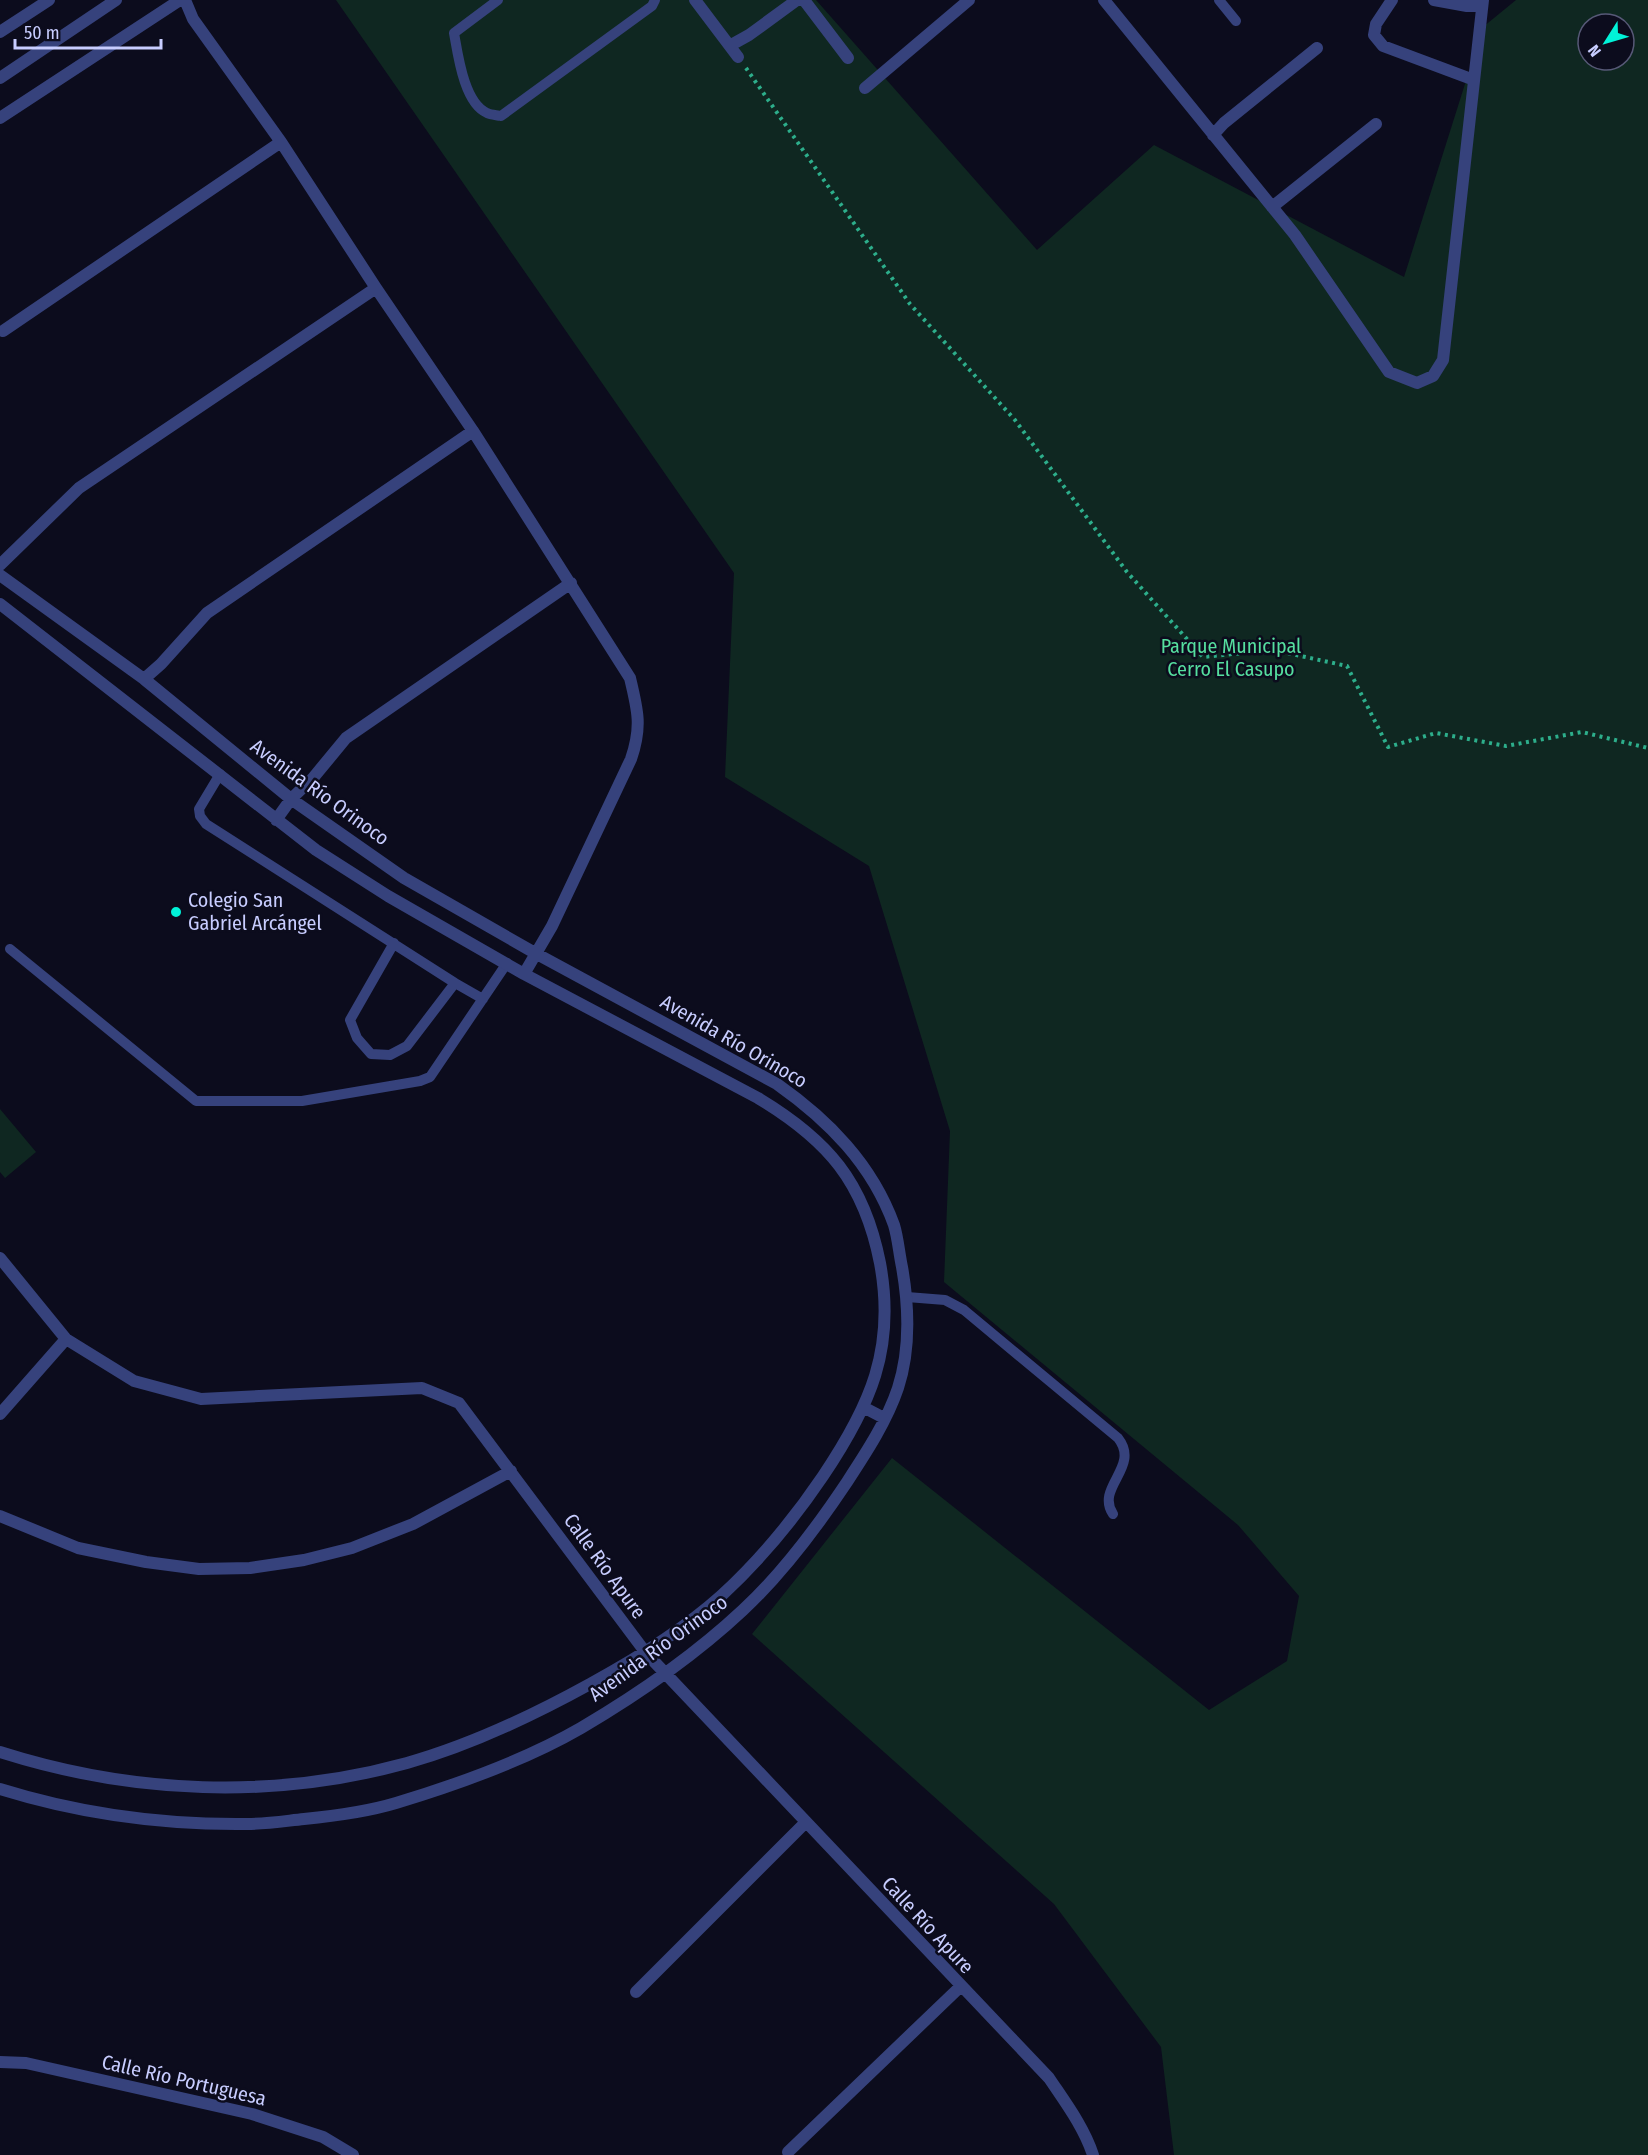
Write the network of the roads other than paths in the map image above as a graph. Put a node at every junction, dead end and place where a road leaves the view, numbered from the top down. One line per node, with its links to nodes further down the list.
1 (49, 0): 16 (street)
2 (116, 0): 21 (street)
3 (183, 0): 24 (street); 27 (street)
4 (498, 0): 5 (lane)
5 (656, 0)
6 (694, 0): 17 (street)
7 (797, 0): 17 (street)
8 (804, 0): 20 (street)
9 (969, 0): 23 (street)
10 (1104, 0): 26 (street)
11 (1220, 0): 15 (lane)
12 (1392, 0): 22 (street)
13 (1434, 0): 14 (street)
14 (1483, 3): 22 (street)
15 (1236, 21)
16 (0, 32)
17 (731, 45): 19 (street)
18 (1317, 48): 26 (street)
19 (738, 57)
20 (848, 58)
21 (0, 78)
22 (1474, 80): 28 (street)
23 (866, 88)
24 (0, 118)
25 (1376, 124): 28 (street)
26 (1213, 135): 28 (street)
27 (280, 142): 29 (street); 30 (street)
28 (1272, 207)
29 (376, 288): 31 (street); 32 (street)
30 (3, 331)
31 (473, 431): 34 (street); 36 (street)
32 (0, 565)
33 (0, 575): 36 (street, Avenida Río Orinoco)
34 (571, 583): 38 (street); 42 (street)
35 (0, 604): 37 (street, Avenida Río Orinoco)
36 (144, 680): 38 (street, Avenida Río Orinoco)
37 (220, 774): 39 (street, Avenida Río Orinoco); 40 (lane)
38 (291, 799): 39 (street); 42 (street, Avenida Río Orinoco)
39 (276, 820): 43 (street, Avenida Río Orinoco)
40 (394, 943): 45 (lane); 45 (lane)
41 (10, 949): 46 (lane)
42 (535, 953): 44 (street); 47 (street, Avenida Río Orinoco)
43 (507, 963): 44 (street, Avenida Río Orinoco); 46 (lane)
44 (524, 974): 48 (street, Avenida Río Orinoco)
45 (455, 983): 46 (lane)
46 (483, 999)
47 (801, 1101): 48 (street); 50 (street, Avenida Río Orinoco)
48 (789, 1116): 52 (street, Avenida Río Orinoco)
49 (0, 1258): 51 (street, Calle Río Apure)
50 (907, 1296): 54 (street, Avenida Río Orinoco); 56 (lane)
51 (66, 1339): 53 (street); 55 (street, Calle Río Apure)
52 (863, 1407): 54 (street); 58 (street, Avenida Río Orinoco)
53 (0, 1414)
54 (884, 1418): 59 (street, Avenida Río Orinoco)
55 (511, 1471): 57 (street); 58 (street, Calle Río Apure)
56 (1113, 1514)
57 (0, 1516)
58 (646, 1653): 59 (street, Calle Río Apure); 60 (street, Avenida Río Orinoco)
59 (663, 1674): 61 (street, Avenida Río Orinoco); 62 (street, Calle Río Apure)
60 (0, 1752)
61 (0, 1789)
62 (805, 1823): 63 (street, Calle Río Apure); 64 (street)
63 (960, 1987): 66 (street); 68 (street, Calle Río Apure)
64 (636, 1992)
65 (0, 2062): 67 (street, Calle Río Portuguesa)
66 (788, 2152)
67 (353, 2155)
68 (1093, 2155)

